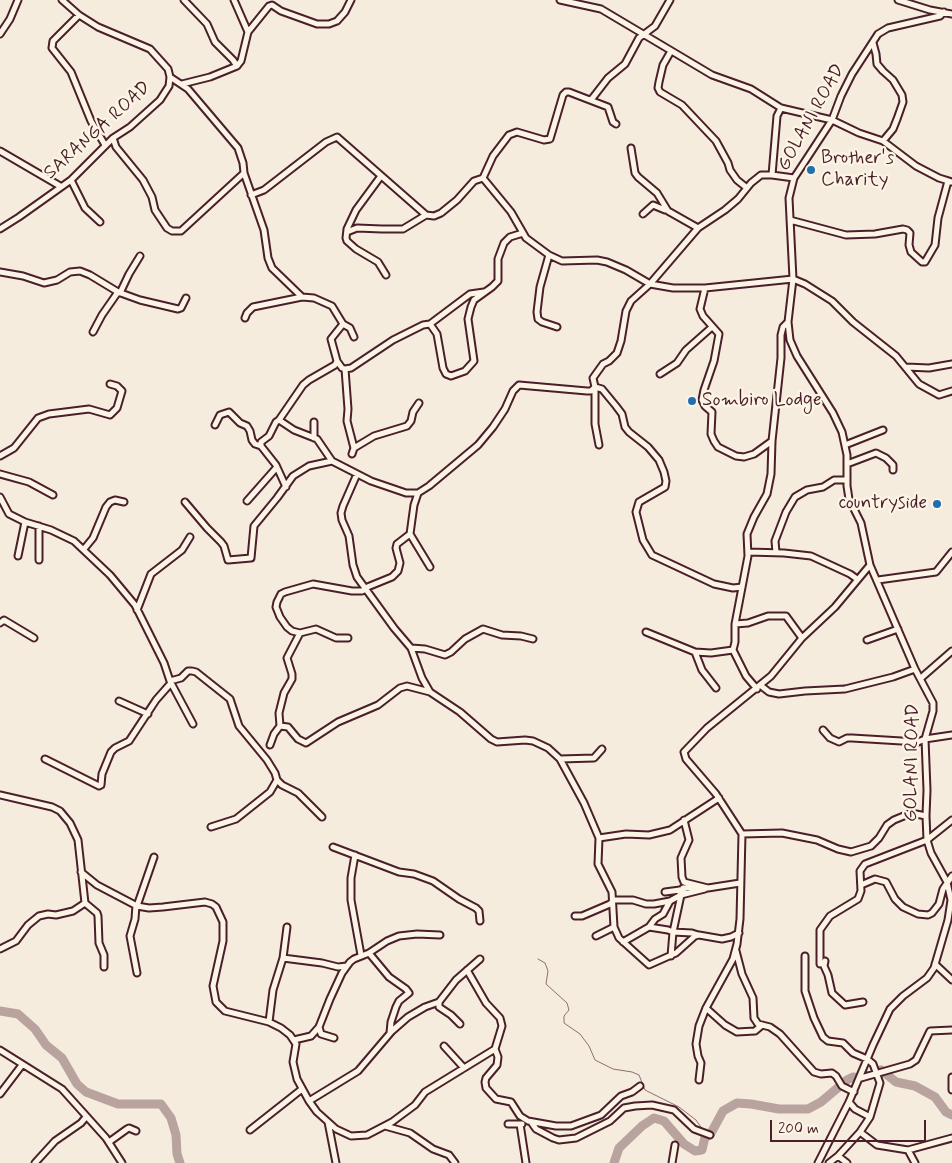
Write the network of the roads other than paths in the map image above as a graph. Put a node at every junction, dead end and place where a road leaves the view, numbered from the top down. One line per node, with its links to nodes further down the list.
1 (18, 0): 13 (street)
2 (62, 0): 11 (street, SARANGA ROAD)
3 (184, 0): 17 (street)
4 (234, 0): 12 (street)
5 (351, 0): 12 (street)
6 (560, 0): 14 (street)
7 (670, 0): 14 (street)
8 (898, 0): 9 (street)
9 (944, 12): 10 (street); 15 (street, GOLANI ROAD)
10 (952, 14)
11 (79, 15): 18 (street, SARANGA ROAD); 26 (street)
12 (248, 32): 17 (street)
13 (0, 34)
14 (644, 34): 16 (street); 20 (street)
15 (872, 43): 22 (street, GOLANI ROAD); 25 (street)
16 (670, 51): 21 (street); 37 (street)
17 (237, 66): 19 (street)
18 (170, 76): 19 (street); 24 (street, SARANGA ROAD)
19 (182, 84): 29 (street)
20 (591, 100): 23 (street); 32 (street)
21 (780, 108): 22 (street); 30 (street)
22 (832, 120): 25 (street); 33 (street, GOLANI ROAD)
23 (616, 124)
24 (113, 138): 26 (street, SARANGA ROAD); 29 (street)
25 (884, 141): 35 (street)
26 (105, 145): 34 (street, SARANGA ROAD)
27 (631, 148): 39 (street)
28 (0, 151): 36 (street)
29 (244, 173): 38 (street)
30 (772, 175): 33 (street); 37 (street)
31 (381, 176): 38 (street); 41 (street); 46 (street)
32 (483, 178): 41 (street); 47 (street)
33 (794, 178): 42 (street, GOLANI ROAD)
34 (70, 180): 36 (street, SARANGA ROAD); 43 (street)
35 (950, 182): 42 (street)
36 (60, 186): 45 (street, SARANGA ROAD)
37 (747, 188): 44 (street)
38 (251, 195): 57 (street)
39 (668, 211): 40 (street); 44 (street)
40 (643, 214)
41 (426, 215): 46 (street)
42 (790, 220): 52 (street, GOLANI ROAD)
43 (100, 222)
44 (698, 228): 53 (street)
45 (0, 229)
46 (346, 232): 51 (street)
47 (522, 233): 48 (street); 55 (street)
48 (549, 255): 53 (street); 64 (street)
49 (140, 256): 56 (street)
50 (0, 272): 56 (street)
51 (386, 275)
52 (793, 279): 54 (street); 60 (street, GOLANI ROAD); 69 (street)
53 (650, 284): 54 (street); 73 (street)
54 (705, 288): 63 (street)
55 (485, 292): 62 (street); 62 (street)
56 (119, 293): 58 (street); 65 (street)
57 (302, 297): 59 (street); 61 (street)
58 (186, 298)
59 (245, 318)
60 (788, 322): 81 (street, GOLANI ROAD); 82 (street, GOLANI ROAD)
61 (343, 324): 66 (street); 67 (street)
62 (430, 324): 70 (street)
63 (712, 326): 71 (street); 81 (street)
64 (557, 327)
65 (93, 332)
66 (354, 337)
67 (337, 362): 70 (street); 76 (street)
68 (952, 364): 69 (street)
69 (906, 368): 74 (street)
70 (345, 369): 75 (street)
71 (660, 374)
72 (110, 384): 85 (street)
73 (595, 387): 84 (street); 94 (street); 114 (street)
74 (952, 392)
75 (419, 403)
76 (279, 420): 80 (street); 83 (street)
77 (314, 422): 80 (street)
78 (215, 425): 83 (street)
79 (883, 430): 82 (street)
80 (314, 438): 86 (street)
81 (772, 441): 105 (street, GOLANI ROAD)
82 (845, 445): 87 (street, GOLANI ROAD)
83 (261, 446): 88 (street)
84 (599, 446)
85 (0, 456)
86 (332, 461): 91 (street); 93 (street)
87 (847, 464): 89 (street); 92 (street, GOLANI ROAD)
88 (277, 467): 93 (street); 97 (street)
89 (893, 470)
90 (0, 474): 95 (street)
91 (358, 474): 94 (street); 115 (street)
92 (847, 480): 106 (street); 110 (street, GOLANI ROAD)
93 (286, 486): 99 (street)
94 (418, 493): 102 (street)
95 (52, 495)
96 (0, 497): 100 (street)
97 (247, 501)
98 (124, 502): 104 (street)
99 (185, 502)
100 (25, 522): 101 (street); 108 (street)
101 (39, 526): 104 (street); 109 (street)
102 (410, 534): 111 (street); 115 (street)
103 (190, 537): 116 (street)
104 (84, 549): 116 (street)
105 (748, 552): 106 (street); 114 (street, GOLANI ROAD)
106 (776, 552): 112 (street)
107 (952, 552): 113 (street)
108 (18, 556)
109 (39, 560)
110 (870, 565): 112 (street); 113 (street, GOLANI ROAD)
111 (430, 567)
112 (857, 579): 125 (street)
113 (878, 580): 119 (street, GOLANI ROAD)
114 (742, 588): 118 (street, GOLANI ROAD)
115 (365, 589): 121 (street); 127 (street)
116 (137, 610): 133 (street)
117 (0, 623): 122 (street)
118 (735, 624): 125 (street); 128 (street, GOLANI ROAD)
119 (898, 629): 126 (street); 131 (street, GOLANI ROAD)
120 (646, 632): 130 (street)
121 (300, 633): 123 (street); 140 (street)
122 (34, 638)
123 (348, 638)
124 (533, 638): 127 (street)
125 (802, 638): 134 (street)
126 (867, 640)
127 (411, 648): 136 (street)
128 (733, 650): 130 (street); 134 (street)
129 (952, 651): 132 (street)
130 (695, 652): 135 (street)
131 (915, 669): 132 (street, GOLANI ROAD); 134 (street)
132 (921, 678): 143 (street, GOLANI ROAD)
133 (170, 682): 138 (street); 139 (street); 148 (street)
134 (758, 687): 150 (street)
135 (716, 688)
136 (430, 692): 140 (street); 147 (street)
137 (119, 701): 138 (street)
138 (148, 714): 146 (street)
139 (193, 724)
140 (280, 726): 144 (street)
141 (823, 730): 143 (street)
142 (952, 736): 143 (street)
143 (925, 739): 152 (street, GOLANI ROAD)
144 (270, 745)
145 (602, 749): 147 (street)
146 (45, 759)
147 (560, 759): 157 (street)
148 (277, 780): 151 (street); 155 (street)
149 (0, 795): 162 (street)
150 (719, 798): 153 (street); 156 (street)
151 (322, 816)
152 (926, 816): 156 (street); 158 (street, GOLANI ROAD)
153 (684, 820): 157 (street); 167 (street)
154 (952, 820): 158 (street)
155 (211, 826)
156 (742, 834): 165 (street)
157 (599, 838): 171 (street)
158 (927, 840): 164 (street, GOLANI ROAD); 166 (street)
159 (333, 847): 160 (street)
160 (354, 855): 177 (street); 190 (street)
161 (154, 857): 174 (street)
162 (81, 872): 173 (street); 174 (street)
163 (952, 876): 164 (street)
164 (947, 882): 166 (street); 175 (street, GOLANI ROAD)
165 (740, 883): 168 (street); 182 (street)
166 (861, 885): 202 (street)
167 (700, 887): 168 (street); 169 (street)
168 (708, 888): 169 (street)
169 (682, 891): 170 (street); 172 (street); 181 (street)
170 (665, 892)
171 (614, 900): 172 (street); 176 (street); 179 (street)
172 (673, 900): 180 (street)
173 (85, 903): 187 (street); 197 (street)
174 (137, 906): 199 (street); 204 (street)
175 (951, 910): 195 (street, GOLANI ROAD)
176 (575, 916)
177 (480, 921)
178 (287, 927): 193 (street)
179 (614, 927): 185 (street); 186 (street)
180 (649, 927): 181 (street); 186 (street)
181 (673, 932): 183 (street); 191 (street)
182 (739, 933): 183 (street); 188 (street)
183 (699, 935): 191 (street)
184 (440, 936): 189 (street)
185 (596, 936)
186 (623, 942): 191 (street)
187 (0, 949)
188 (736, 950): 203 (street); 206 (street)
189 (369, 953): 190 (street); 209 (street)
190 (361, 955): 196 (street)
191 (671, 956)
192 (805, 956): 215 (street)
193 (283, 958): 196 (street); 204 (street)
194 (480, 959): 198 (street)
195 (935, 964): 200 (street); 215 (street, GOLANI ROAD)
196 (347, 966): 207 (street)
197 (104, 967)
198 (467, 970): 201 (street); 214 (street)
199 (137, 973)
200 (952, 980)
201 (438, 1002): 205 (street); 209 (street)
202 (863, 1002)
203 (706, 1008): 206 (street); 221 (street)
204 (269, 1022): 211 (street)
205 (460, 1024)
206 (762, 1025): 225 (street)
207 (319, 1026): 210 (street); 211 (street)
208 (952, 1030): 218 (street)
209 (390, 1033): 227 (street)
210 (334, 1038)
211 (294, 1040): 223 (street)
212 (444, 1046): 217 (street)
213 (0, 1050): 216 (street)
214 (495, 1050): 217 (street); 232 (street)
215 (867, 1059): 218 (street); 220 (street, GOLANI ROAD)
216 (22, 1065): 226 (street); 229 (street)
217 (464, 1068): 235 (street)
218 (877, 1073): 220 (street); 230 (street)
219 (952, 1077): 224 (street)
220 (860, 1078): 225 (street, GOLANI ROAD)
221 (699, 1080)
222 (640, 1086): 232 (street)
223 (302, 1090): 227 (street); 236 (street)
224 (952, 1090)
225 (854, 1092): 228 (street, GOLANI ROAD)
226 (0, 1094)
227 (309, 1102): 231 (street)
228 (849, 1102): 230 (street); 253 (street, GOLANI ROAD)
229 (86, 1117): 241 (street); 246 (street)
230 (870, 1117): 238 (street)
231 (328, 1122): 235 (street); 249 (street)
232 (529, 1122): 234 (street); 239 (street)
233 (508, 1124): 234 (street)
234 (520, 1124): 251 (street)
235 (385, 1126): 250 (street)
236 (250, 1130)
237 (136, 1131): 241 (street)
238 (860, 1132): 243 (street); 245 (street)
239 (710, 1135)
240 (952, 1138): 243 (street)
241 (109, 1142): 244 (street)
242 (675, 1145): 252 (street)
243 (908, 1150): 256 (street)
244 (117, 1154): 247 (street); 248 (street)
245 (838, 1156): 254 (street); 255 (street)
246 (35, 1163)
247 (116, 1163)
248 (122, 1163)
249 (336, 1163)
250 (455, 1163)
251 (526, 1163)
252 (672, 1163)
253 (818, 1163)
254 (829, 1163)
255 (847, 1163)
256 (915, 1163)

